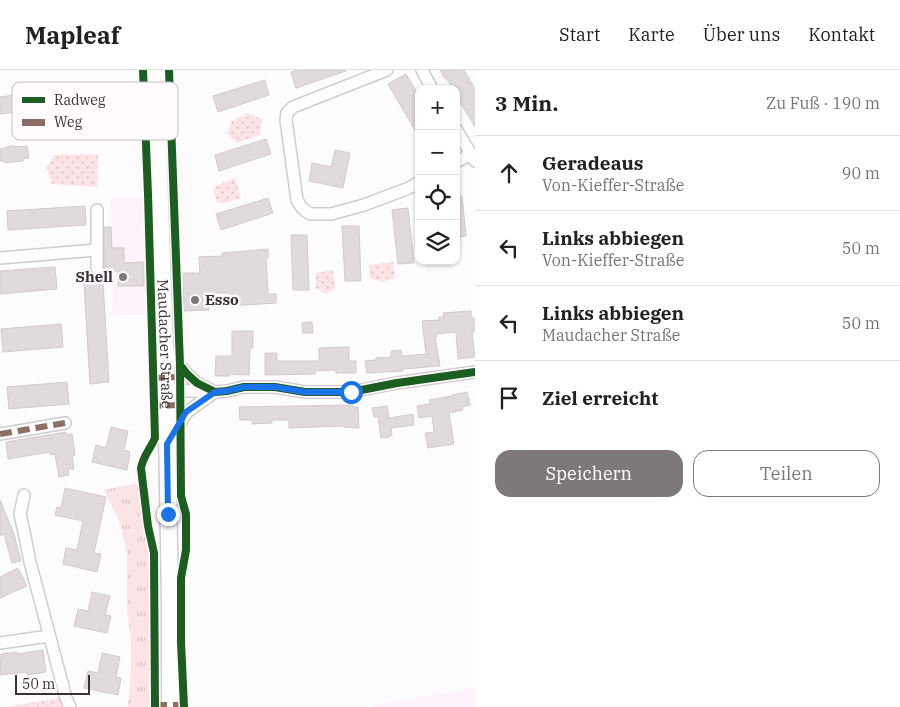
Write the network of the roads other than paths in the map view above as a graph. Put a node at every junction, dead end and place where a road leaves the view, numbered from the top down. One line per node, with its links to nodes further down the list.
1 (387, 70): 8 (street)
2 (422, 70): 3 (street)
3 (430, 85)
4 (457, 130): 6 (street)
5 (158, 140): 13 (main road, Maudacher Straße)
6 (473, 158): 7 (street)
7 (460, 161)
8 (415, 184)
9 (96, 210): 10 (street)
10 (96, 250): 11 (street); 12 (street)
11 (0, 258)
12 (97, 268)
13 (166, 349): 15 (main road, Maudacher Straße); 16 (street)
14 (475, 372): 16 (street)
15 (166, 390): 16 (street); 19 (main road, Maudacher Straße)
16 (215, 392): 19 (street)
17 (65, 423): 18 (street)
18 (0, 434)
19 (167, 444): 24 (main road, Maudacher Straße)
20 (24, 494): 21 (street)
21 (49, 636): 22 (street); 23 (street)
22 (0, 643)
23 (70, 707)
24 (170, 707)

